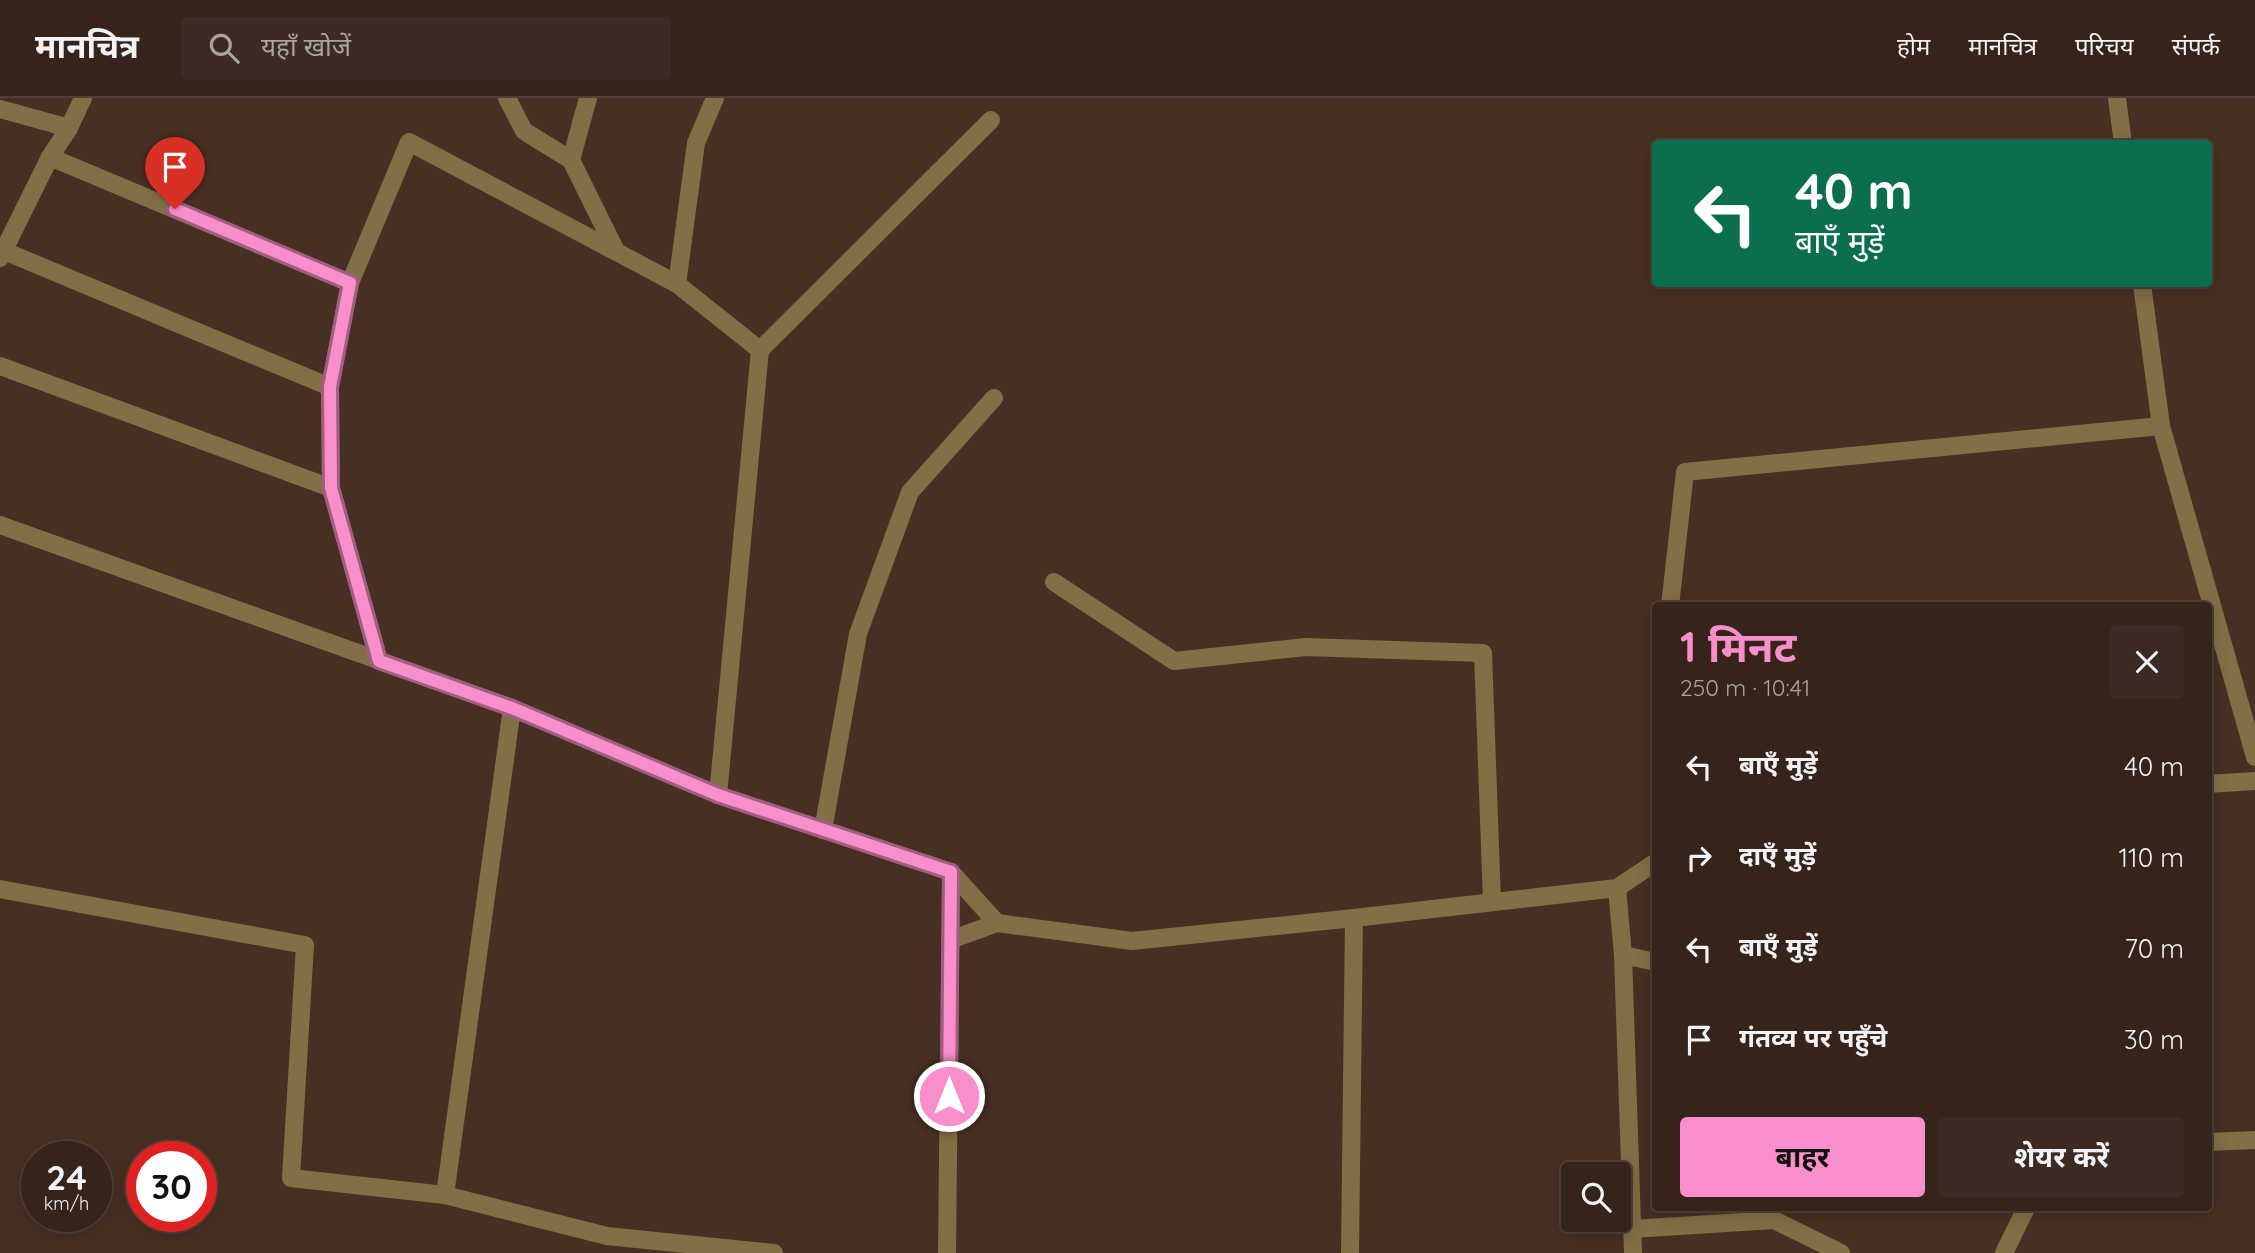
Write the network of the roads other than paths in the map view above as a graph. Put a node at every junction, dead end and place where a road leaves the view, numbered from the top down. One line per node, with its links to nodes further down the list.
1 (83, 98): 8 (street)
2 (507, 98): 11 (street)
3 (587, 98): 11 (street)
4 (715, 98): 15 (street)
5 (2117, 98): 9 (street)
6 (0, 109): 8 (street)
7 (991, 120): 17 (street)
8 (69, 128): 10 (street)
9 (2122, 140)
10 (50, 157): 13 (street); 14 (street)
11 (571, 160): 12 (street)
12 (617, 251): 14 (street); 15 (street)
13 (2, 254): 19 (street)
14 (350, 283): 19 (street)
15 (677, 284): 17 (street)
16 (2142, 287): 21 (street)
17 (760, 350): 33 (street)
18 (0, 366): 22 (street)
19 (330, 387): 22 (street)
20 (994, 398): 34 (street)
21 (2161, 426): 25 (street); 26 (street)
22 (331, 488): 28 (street)
23 (0, 525): 28 (street)
24 (1054, 582): 39 (street)
25 (1670, 602)
26 (2211, 602)
27 (2212, 606): 30 (street)
28 (379, 661): 29 (street)
29 (512, 708): 33 (street); 47 (street)
30 (2255, 757)
31 (2255, 781): 32 (street)
32 (2212, 784)
33 (718, 795): 34 (street)
34 (822, 830): 36 (street)
35 (1652, 865): 37 (street)
36 (951, 872): 41 (street); 42 (street)
37 (1617, 888): 39 (street); 43 (street)
38 (0, 889): 47 (street)
39 (1492, 902): 40 (street)
40 (1354, 918): 41 (street); 53 (street)
41 (997, 923): 42 (street)
42 (950, 940): 52 (street)
43 (1623, 955): 44 (street); 49 (street)
44 (1652, 961)
45 (2255, 1140): 46 (street)
46 (2212, 1142)
47 (444, 1195): 50 (street)
48 (2025, 1211): 56 (street)
49 (1632, 1229): 54 (street); 55 (street)
50 (605, 1245): 51 (street)
51 (774, 1253)
52 (947, 1253)
53 (1350, 1253)
54 (1633, 1253)
55 (1841, 1253)
56 (2004, 1253)

